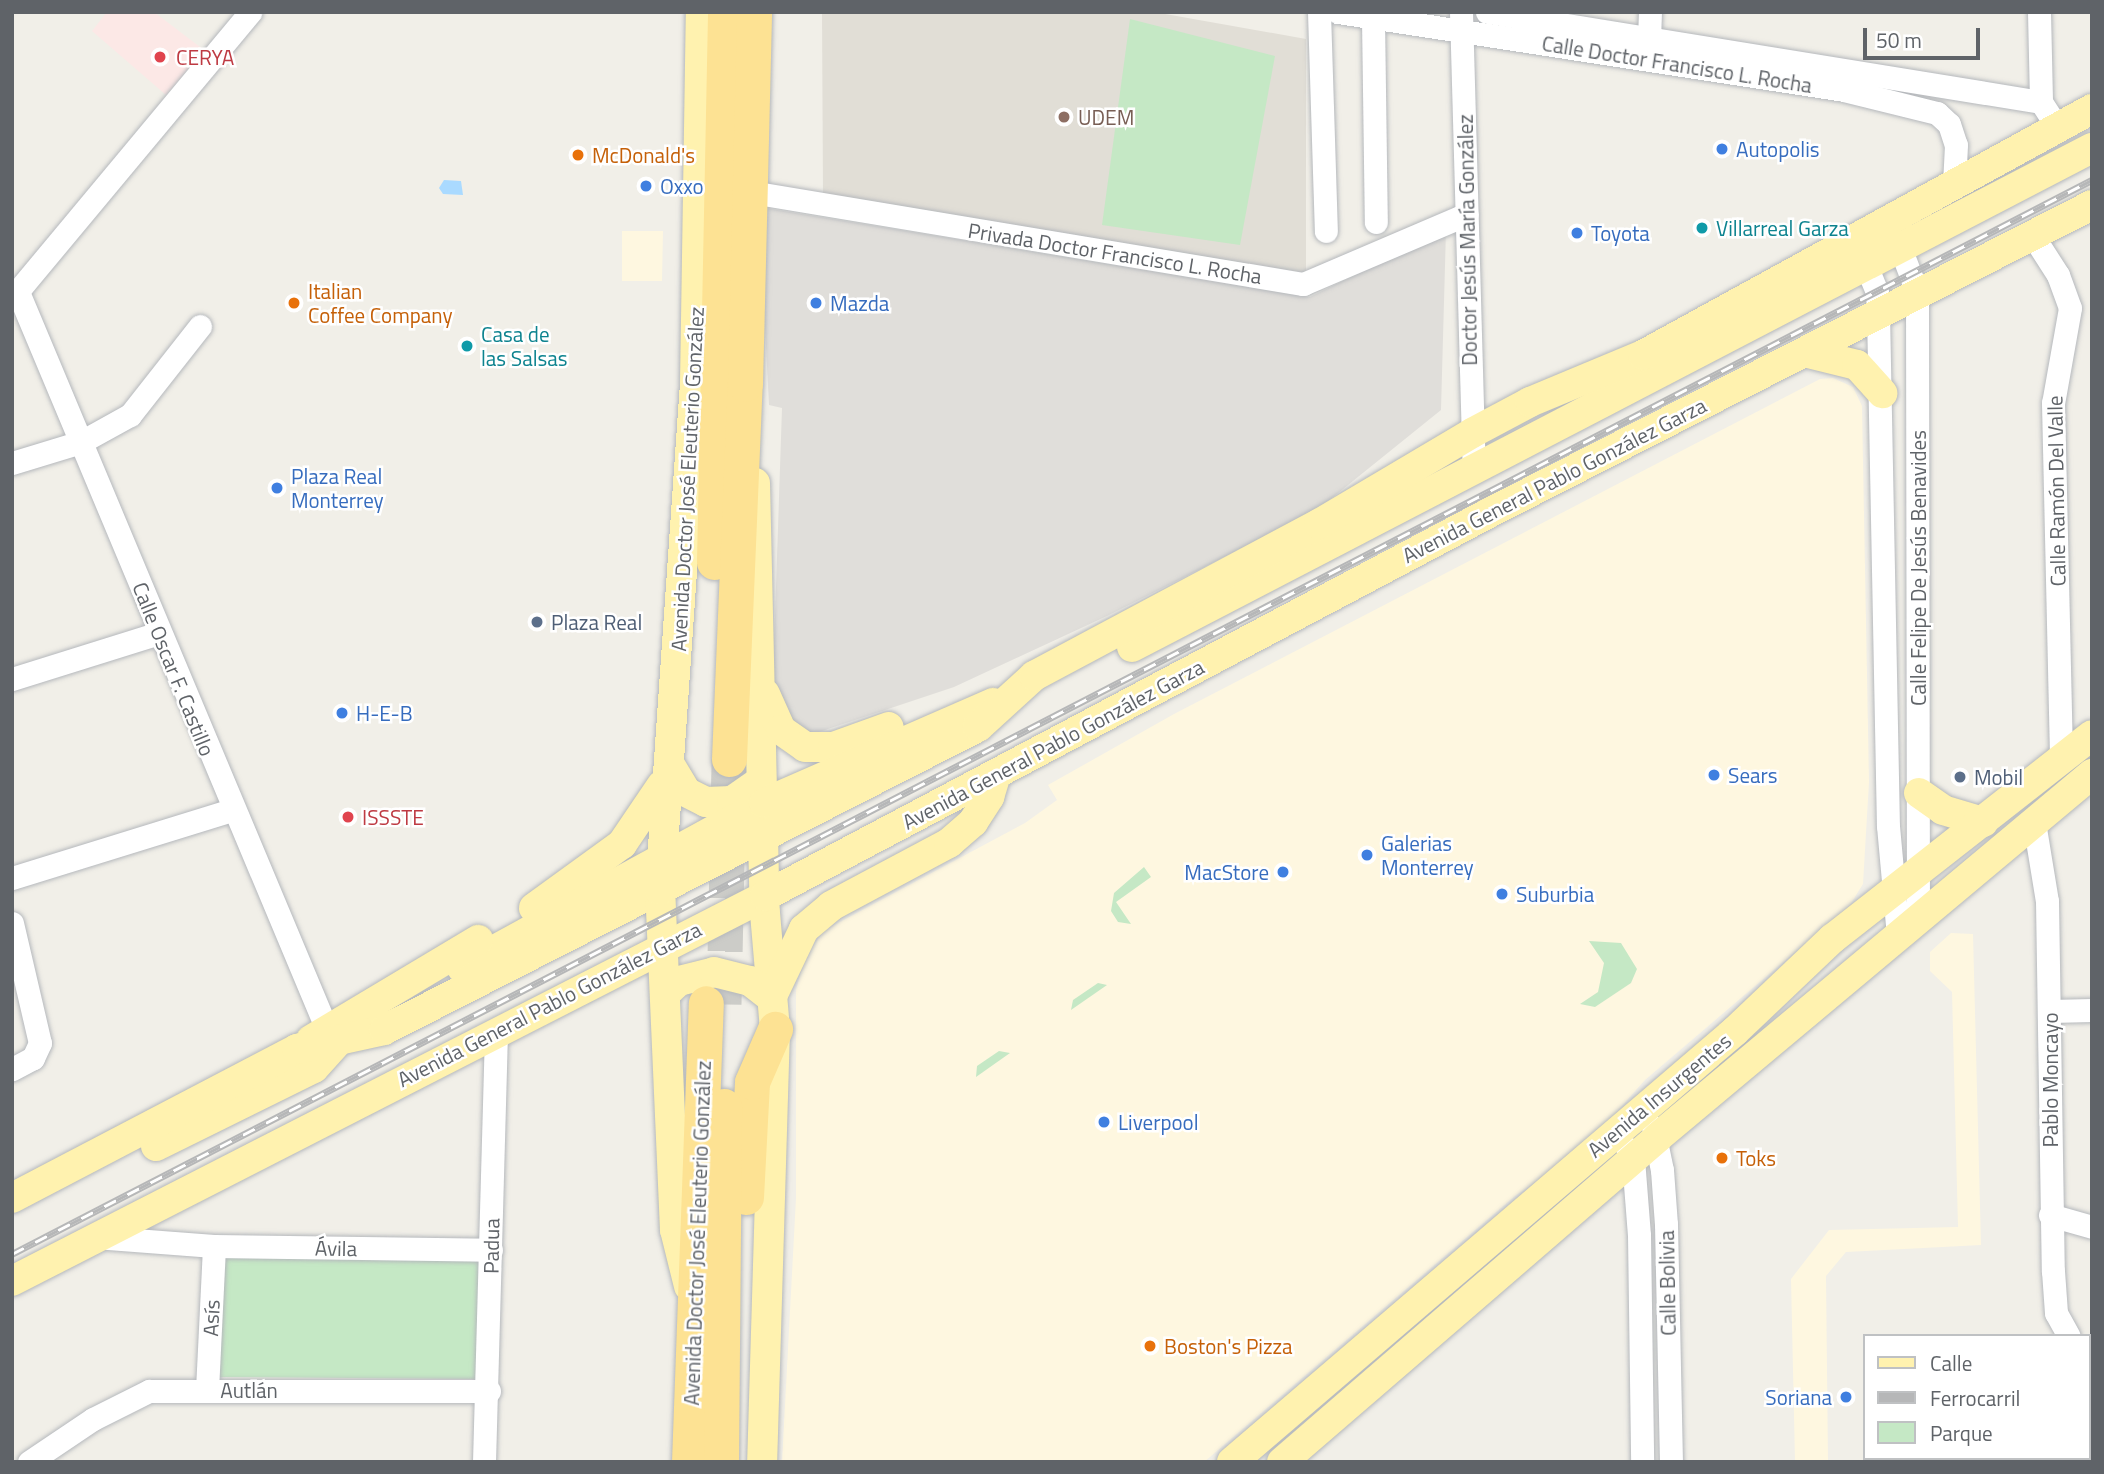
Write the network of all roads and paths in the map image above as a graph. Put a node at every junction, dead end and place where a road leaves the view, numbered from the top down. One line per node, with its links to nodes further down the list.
1 (250, 12): 30 (street)
2 (701, 12): 47 (main road, Avenida Doctor José Eleuterio González)
3 (725, 12): 34 (highway, Avenida Doctor José Eleuterio González)
4 (754, 12): 20 (highway, Avenida Doctor José Eleuterio González)
5 (1319, 12): 25 (street)
6 (1338, 12): 10 (street, Calle Doctor Francisco L. Rocha)
7 (1487, 12): 12 (street, Calle Doctor Francisco L. Rocha)
8 (1650, 12): 12 (street)
9 (2039, 12): 17 (street)
10 (1373, 18): 11 (street, Calle Doctor Francisco L. Rocha); 23 (street)
11 (1461, 22): 13 (street, Calle Doctor Francisco L. Rocha); 22 (street, Doctor Jesús María González)
12 (1649, 40): 13 (street, Calle Doctor Francisco L. Rocha)
13 (1700, 57): 14 (street, Calle Doctor Francisco L. Rocha)
14 (1846, 81): 15 (street, Calle Doctor Francisco L. Rocha); 16 (street, Calle Doctor Francisco L. Rocha)
15 (1941, 90): 16 (street); 17 (street, Calle Doctor Francisco L. Rocha)
16 (1937, 113): 19 (street)
17 (2068, 113): 19 (main road); 27 (main road)
18 (2092, 148): 27 (main road)
19 (1954, 185): 24 (main road)
20 (751, 192): 22 (street, Privada Doctor Francisco L. Rocha); 34 (highway, Avenida Doctor José Eleuterio González)
21 (2092, 205): 26 (main road, Avenida General Pablo González Garza)
22 (1467, 214): 36 (street, Doctor Jesús María González)
23 (1376, 222)
24 (1882, 227): 27 (street, Calle Felipe De Jesús Benavides); 28 (main road)
25 (1326, 231)
26 (2034, 236): 29 (main road, Avenida General Pablo González Garza); 46 (street, Calle Ramón Del Valle)
27 (1901, 250): 28 (main road); 29 (street, Calle Felipe De Jesús Benavides); 31 (main road)
28 (1861, 254): 31 (street, Calle Felipe De Jesús Benavides); 36 (main road); 39 (main road)
29 (1917, 292): 31 (main road, Avenida General Pablo González Garza); 51 (street, Calle Felipe De Jesús Benavides)
30 (15, 295): 37 (street, Calle Oscar F. Castillo)
31 (1878, 312): 33 (main road, Avenida General Pablo González Garza); 35 (street, Calle Felipe De Jesús Benavides)
32 (200, 326): 37 (street)
33 (1808, 353): 35 (main road); 48 (main road, Avenida General Pablo González Garza)
34 (745, 384): 43 (main road)
35 (1882, 393): 60 (street, Calle Felipe De Jesús Benavides)
36 (1472, 433): 39 (street, Doctor Jesús María González); 41 (main road)
37 (81, 442): 38 (street); 40 (street, Calle Oscar F. Castillo)
38 (12, 463)
39 (1474, 468): 44 (main road)
40 (159, 633): 42 (street); 52 (street, Calle Oscar F. Castillo)
41 (1105, 639): 43 (main road); 44 (main road)
42 (12, 679)
43 (761, 684): 50 (main road)
44 (1010, 699): 50 (main road); 55 (main road)
45 (2092, 735): 46 (main road, Avenida Insurgentes)
46 (2061, 757): 53 (main road, Avenida Insurgentes)
47 (669, 769): 50 (main road); 56 (main road, Avenida Doctor José Eleuterio González); 62 (main road)
48 (996, 774): 61 (main road, Avenida General Pablo González Garza); 71 (main road)
49 (2092, 774): 54 (main road, Avenida Insurgentes)
50 (763, 791): 55 (main road); 56 (main road)
51 (1919, 793): 53 (main road); 57 (street, Calle Felipe De Jesús Benavides)
52 (232, 810): 58 (street); 73 (street, Calle Oscar F. Castillo)
53 (1983, 822): 57 (main road, Avenida Insurgentes)
54 (2034, 822): 65 (main road, Avenida Insurgentes); 70 (street, Pablo Moncayo)
55 (765, 837): 59 (main road); 61 (main road)
56 (661, 857): 59 (main road, Avenida Doctor José Eleuterio González); 62 (main road)
57 (1920, 872): 60 (main road, Avenida Insurgentes); 65 (street, Calle Felipe De Jesús Benavides)
58 (12, 877)
59 (660, 890): 63 (main road); 66 (main road, Avenida Doctor José Eleuterio González)
60 (1895, 892): 65 (street, Calle Felipe De Jesús Benavides); 75 (main road, Avenida Insurgentes)
61 (765, 896): 66 (main road, Avenida General Pablo González Garza); 71 (main road)
62 (549, 911): 63 (main road); 73 (main road)
63 (604, 920): 73 (main road)
64 (12, 923): 74 (street)
65 (1908, 928): 77 (main road, Avenida Insurgentes)
66 (663, 945): 67 (main road, Avenida General Pablo González Garza); 68 (main road, Avenida Doctor José Eleuterio González)
67 (606, 976): 68 (main road); 72 (main road, Avenida General Pablo González Garza)
68 (668, 1007): 71 (main road); 89 (main road, Avenida Doctor José Eleuterio González)
69 (2092, 1010): 70 (street)
70 (2050, 1011): 81 (street, Pablo Moncayo)
71 (774, 1014): 91 (highway); 99 (main road)
72 (496, 1030): 80 (main road, Avenida General Pablo González Garza); 87 (street, Padua)
73 (329, 1037): 79 (main road); 82 (main road)
74 (12, 1069)
75 (1644, 1108): 76 (main road, Avenida Insurgentes); 77 (street, Calle Bolivia)
76 (1617, 1129): 78 (street, Calle Bolivia); 100 (main road, Avenida Insurgentes)
77 (1658, 1137): 78 (main road, Avenida Insurgentes); 104 (street, Calle Bolivia)
78 (1633, 1159): 94 (main road, Avenida Insurgentes); 103 (street, Calle Bolivia)
79 (12, 1198)
80 (152, 1207): 84 (main road, Avenida General Pablo González Garza); 85 (street)
81 (2050, 1215): 83 (street); 90 (street, Pablo Moncayo)
82 (12, 1220)
83 (2092, 1227)
84 (93, 1237): 85 (street, Ávila); 88 (main road, Avenida General Pablo González Garza)
85 (181, 1244): 86 (street, Ávila)
86 (214, 1246): 87 (street, Ávila); 92 (street, Asís)
87 (491, 1250): 93 (street, Padua)
88 (12, 1281)
89 (692, 1302): 91 (highway, Avenida Doctor José Eleuterio González); 97 (highway, Avenida Doctor José Eleuterio González)
90 (2068, 1334)
91 (723, 1338): 98 (highway, Avenida Doctor José Eleuterio González)
92 (207, 1390): 93 (street, Autlán); 95 (street, Autlán)
93 (489, 1391): 96 (street, Padua)
94 (1335, 1417): 101 (main road); 102 (main road, Avenida Insurgentes)
95 (29, 1462)
96 (484, 1462)
97 (689, 1462)
98 (721, 1462)
99 (762, 1462)
100 (1232, 1462)
101 (1259, 1462)
102 (1282, 1462)
103 (1642, 1462)
104 (1671, 1462)

